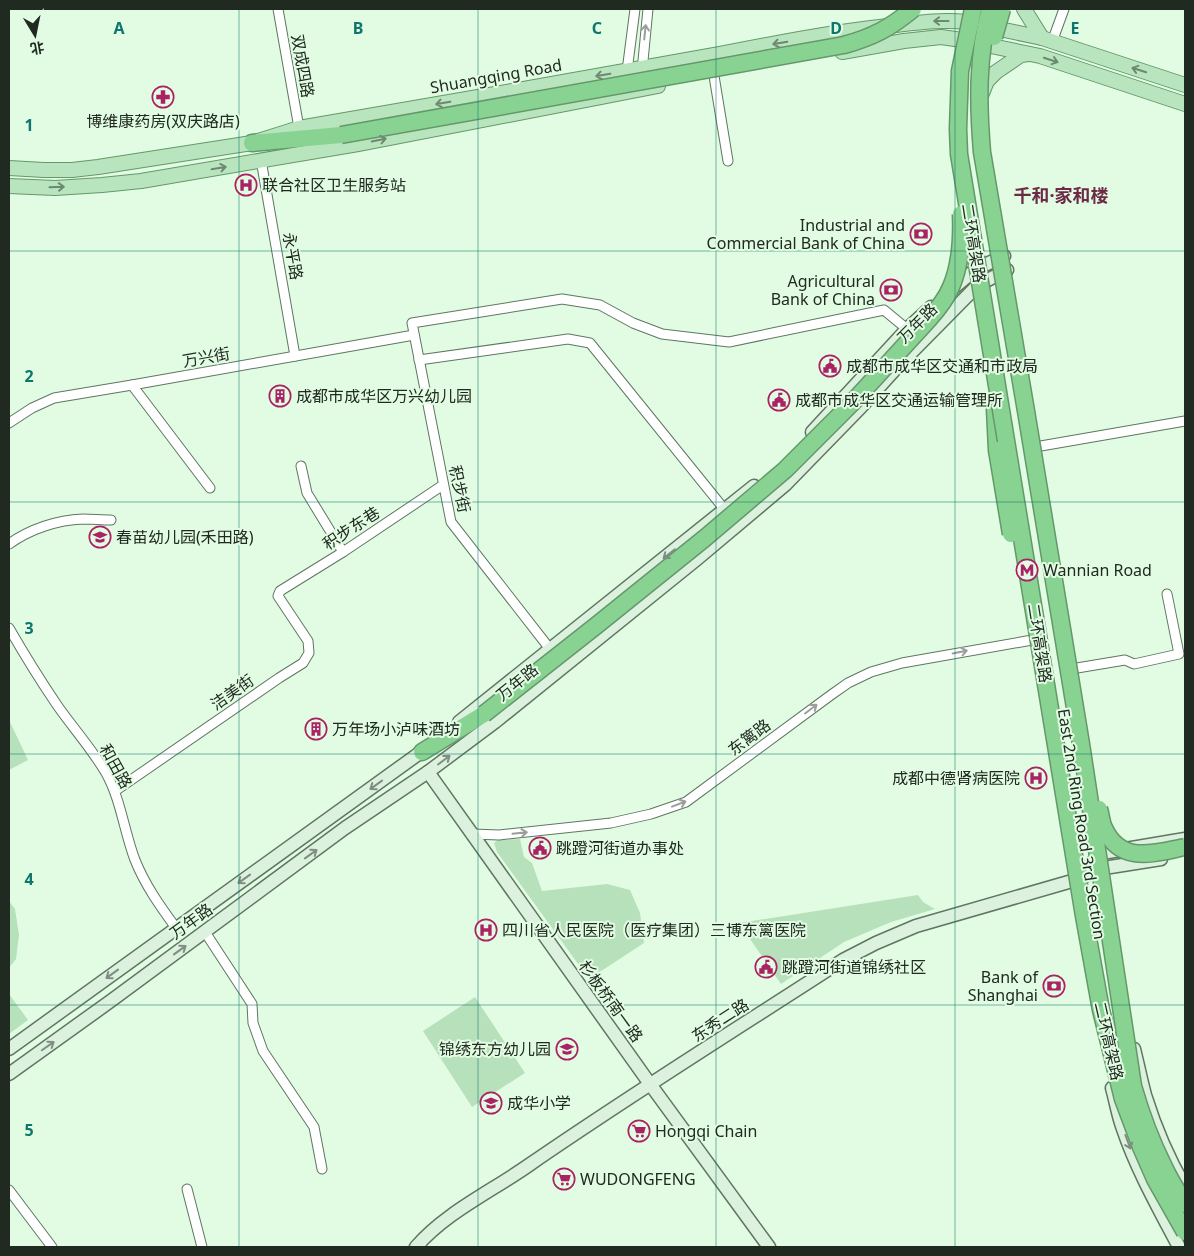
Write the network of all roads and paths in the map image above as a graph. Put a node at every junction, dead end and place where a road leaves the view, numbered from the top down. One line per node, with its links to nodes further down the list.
1 (278, 9): 25 (street, 双成四路)
2 (635, 9): 19 (street)
3 (648, 9): 19 (street, one-way to 3)
4 (913, 9): 13 (main road); 26 (highway, bridge)
5 (984, 9): 18 (highway, bridge)
6 (990, 9): 42 (highway, 二环高架路, bridge)
7 (995, 9): 12 (main road, East 2nd Ring Road 3rd Section)
8 (1002, 9): 18 (highway, bridge)
9 (1024, 9): 15 (main road)
10 (1064, 9): 15 (street)
11 (971, 13): 12 (main road, Shuangqing Road); 13 (main road, Shuangqing Road, one-way to 13); 14 (main road, East 2nd Ring Road 3rd Section); 27 (highway, 二环高架路, bridge)
12 (989, 27): 15 (main road, Shuangqing Road); 16 (main road, East 2nd Ring Road 3rd Section)
13 (872, 28): 19 (main road, Shuangqing Road, one-way to 19)
14 (962, 40): 16 (main road); 20 (main road); 33 (main road, East 2nd Ring Road 3rd Section)
15 (1047, 40): 21 (main road, Shuangqing Road, one-way to 15)
16 (986, 45): 17 (main road); 23 (main road, East 2nd Ring Road 3rd Section)
17 (1029, 54): 23 (main road); 24 (main road, one-way to 24)
18 (989, 64): 42 (highway, bridge)
19 (634, 69): 22 (street); 22 (street); 25 (main road, Shuangqing Road, one-way to 25)
20 (714, 76): 22 (main road); 29 (street)
21 (1185, 85)
22 (637, 90): 28 (main road, one-way to 22)
23 (981, 96): 32 (main road, East 2nd Ring Road 3rd Section)
24 (1185, 104)
25 (298, 128): 26 (main road, Shuangqing Road)
26 (252, 142): 30 (main road, Shuangqing Road)
27 (960, 154): 62 (highway, bridge); 71 (highway, 二环高架路, bridge)
28 (261, 160): 31 (main road, one-way to 28); 38 (street, 永平路)
29 (728, 161)
30 (9, 168)
31 (9, 186)
32 (1004, 256): 33 (main road, 万年路); 34 (main road, East 2nd Ring Road 3rd Section)
33 (976, 270): 35 (main road, East 2nd Ring Road 3rd Section); 36 (main road, 万年路)
34 (1006, 270): 35 (main road, 万年路); 45 (main road, East 2nd Ring Road 3rd Section)
35 (978, 285): 40 (main road, East 2nd Ring Road 3rd Section); 54 (main road, 万年路)
36 (907, 329): 37 (street); 49 (main road, 万年路)
37 (414, 334): 38 (street, 万兴街); 39 (street, 积步街)
38 (295, 356): 41 (street, 万兴街)
39 (420, 360): 47 (street, 积步街); 49 (street)
40 (994, 382): 58 (main road, East 2nd Ring Road 3rd Section); 71 (highway, bridge)
41 (132, 386): 44 (street, 万兴街); 48 (street)
42 (1026, 411): 61 (highway, 二环高架路, bridge)
43 (1185, 422): 45 (street)
44 (9, 423)
45 (1034, 447): 60 (main road, East 2nd Ring Road 3rd Section)
46 (301, 466): 53 (street)
47 (443, 485): 53 (street, 积步东巷); 59 (street, 积步街)
48 (210, 488)
49 (725, 510): 51 (main road, 万年路)
50 (111, 520): 52 (street)
51 (684, 543): 54 (main road); 59 (main road, 万年路, one-way to 59)
52 (9, 544)
53 (343, 552): 56 (street, 积步东巷)
54 (697, 559): 63 (main road, 万年路, one-way to 54)
55 (1167, 594): 60 (street)
56 (278, 596): 64 (street, 洁美街)
57 (9, 628): 64 (street, 和田路)
58 (1038, 639): 65 (street, 东篱路, one-way to 58); 71 (main road, East 2nd Ring Road 3rd Section)
59 (550, 649): 62 (main road, 万年路)
60 (1071, 669): 68 (main road, East 2nd Ring Road 3rd Section)
61 (1081, 744): 67 (highway, bridge); 81 (highway, 二环高架路, bridge)
62 (422, 752): 72 (main road, 万年路, one-way to 72)
63 (428, 772): 65 (main road, 杉板桥南一路); 73 (main road, 万年路, one-way to 63)
64 (115, 791): 72 (street, 和田路)
65 (472, 834): 76 (main road, 杉板桥南一路)
66 (1185, 839): 68 (main road)
67 (1185, 847)
68 (1102, 853): 70 (main road, East 2nd Ring Road 3rd Section); 71 (main road)
69 (1185, 855): 70 (main road, 东秀二路)
70 (1104, 868): 71 (main road, 东秀二路); 78 (main road, East 2nd Ring Road 3rd Section)
71 (1076, 886): 76 (main road, 东秀二路); 82 (highway, 二环高架路, bridge); 87 (main road, East 2nd Ring Road 3rd Section, one-way to 87)
72 (176, 928): 74 (main road, 万年路, one-way to 74)
73 (205, 932): 75 (main road, 万年路, one-way to 73); 77 (street)
74 (9, 1049)
75 (9, 1074)
76 (650, 1084): 85 (main road, 东秀二路); 86 (main road, 杉板桥南一路)
77 (322, 1169)
78 (1185, 1187)
79 (187, 1189): 84 (street)
80 (9, 1190): 83 (street)
81 (1185, 1204)
82 (1185, 1232)
83 (52, 1247)
84 (202, 1247)
85 (416, 1247)
86 (769, 1247)
87 (1179, 1247)

